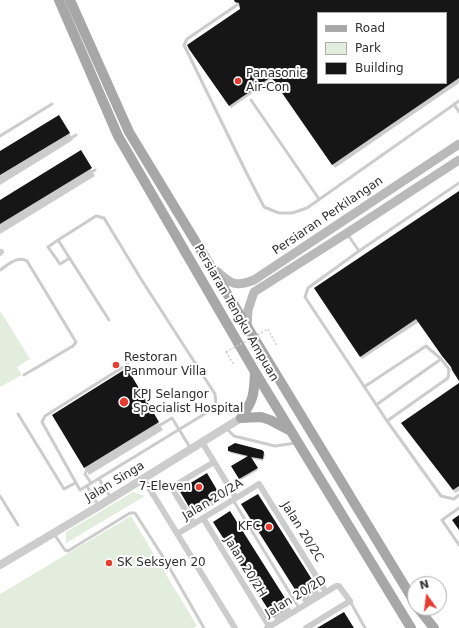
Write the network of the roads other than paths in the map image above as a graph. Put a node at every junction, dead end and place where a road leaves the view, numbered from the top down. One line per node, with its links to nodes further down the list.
1 (59, 0): 28 (main road, Persiaran Tengku Ampuan)
2 (70, 0): 22 (main road, Persiaran Tengku Ampuan)
3 (237, 5): 16 (lane)
4 (251, 100): 16 (lane)
5 (459, 101): 7 (lane)
6 (52, 104): 10 (lane)
7 (454, 104): 8 (lane); 16 (lane)
8 (459, 112)
9 (76, 135): 14 (lane)
10 (0, 136)
11 (459, 144): 22 (main road, Persiaran Perkilangan)
12 (459, 160): 18 (main road)
13 (96, 170): 17 (lane)
14 (0, 182)
15 (459, 183): 20 (lane)
16 (319, 199)
17 (0, 229)
18 (348, 233): 20 (lane); 25 (main road)
19 (58, 240): 21 (lane); 21 (lane); 36 (lane)
20 (359, 251): 30 (lane)
21 (70, 258): 24 (lane)
22 (208, 265): 25 (main road, Persiaran Tengku Ampuan)
23 (0, 270): 29 (lane)
24 (109, 320)
25 (246, 327): 61 (main road, Persiaran Tengku Ampuan)
26 (441, 360): 30 (lane); 31 (lane); 34 (lane)
27 (128, 364): 44 (lane)
28 (255, 372): 33 (main road); 37 (main road, Persiaran Tengku Ampuan)
29 (24, 375)
30 (364, 387): 31 (lane)
31 (376, 405): 34 (lane)
32 (18, 414): 44 (lane)
33 (241, 418): 35 (street, Jalan Singa); 37 (main road)
34 (387, 421): 48 (lane)
35 (226, 427): 38 (street, Jalan Singa); 39 (lane)
36 (179, 429): 40 (lane); 43 (lane); 45 (lane)
37 (290, 431): 39 (main road, Persiaran Tengku Ampuan)
38 (202, 442): 40 (street, Jalan Singa); 41 (street)
39 (298, 442): 72 (main road, Persiaran Tengku Ampuan)
40 (191, 449): 42 (street, Jalan Singa)
41 (214, 462): 51 (street); 55 (street)
42 (143, 478): 50 (street, Jalan Singa); 58 (street)
43 (99, 479): 45 (lane); 50 (lane)
44 (75, 483): 47 (lane)
45 (91, 483): 47 (lane)
46 (259, 484): 51 (street, Jalan 20/2A); 62 (street, Jalan 20/2C)
47 (87, 486): 52 (lane)
48 (459, 495)
49 (0, 496): 56 (lane)
50 (111, 498): 52 (street, Jalan Singa)
51 (234, 499): 54 (street, Jalan 20/2A); 64 (lane)
52 (99, 506): 57 (street, Jalan Singa)
53 (459, 508): 59 (lane)
54 (203, 518): 55 (street, Jalan 20/2A); 67 (street, Jalan 20/2H)
55 (194, 524): 58 (street, Jalan 20/2A)
56 (18, 525)
57 (53, 532): 60 (street, Jalan Singa); 68 (lane)
58 (177, 534): 69 (street)
59 (459, 545)
60 (0, 565)
61 (407, 590)
62 (326, 592): 63 (street, Jalan 20/2D); 64 (street, Jalan 20/2D)
63 (350, 602): 70 (street); 71 (lane)
64 (299, 608): 67 (street, Jalan 20/2D)
65 (423, 616): 73 (main road)
66 (424, 616): 74 (main road)
67 (268, 627)
68 (204, 628)
69 (235, 628)
70 (306, 628)
71 (365, 628)
72 (410, 628)
73 (430, 628)
74 (434, 628)

